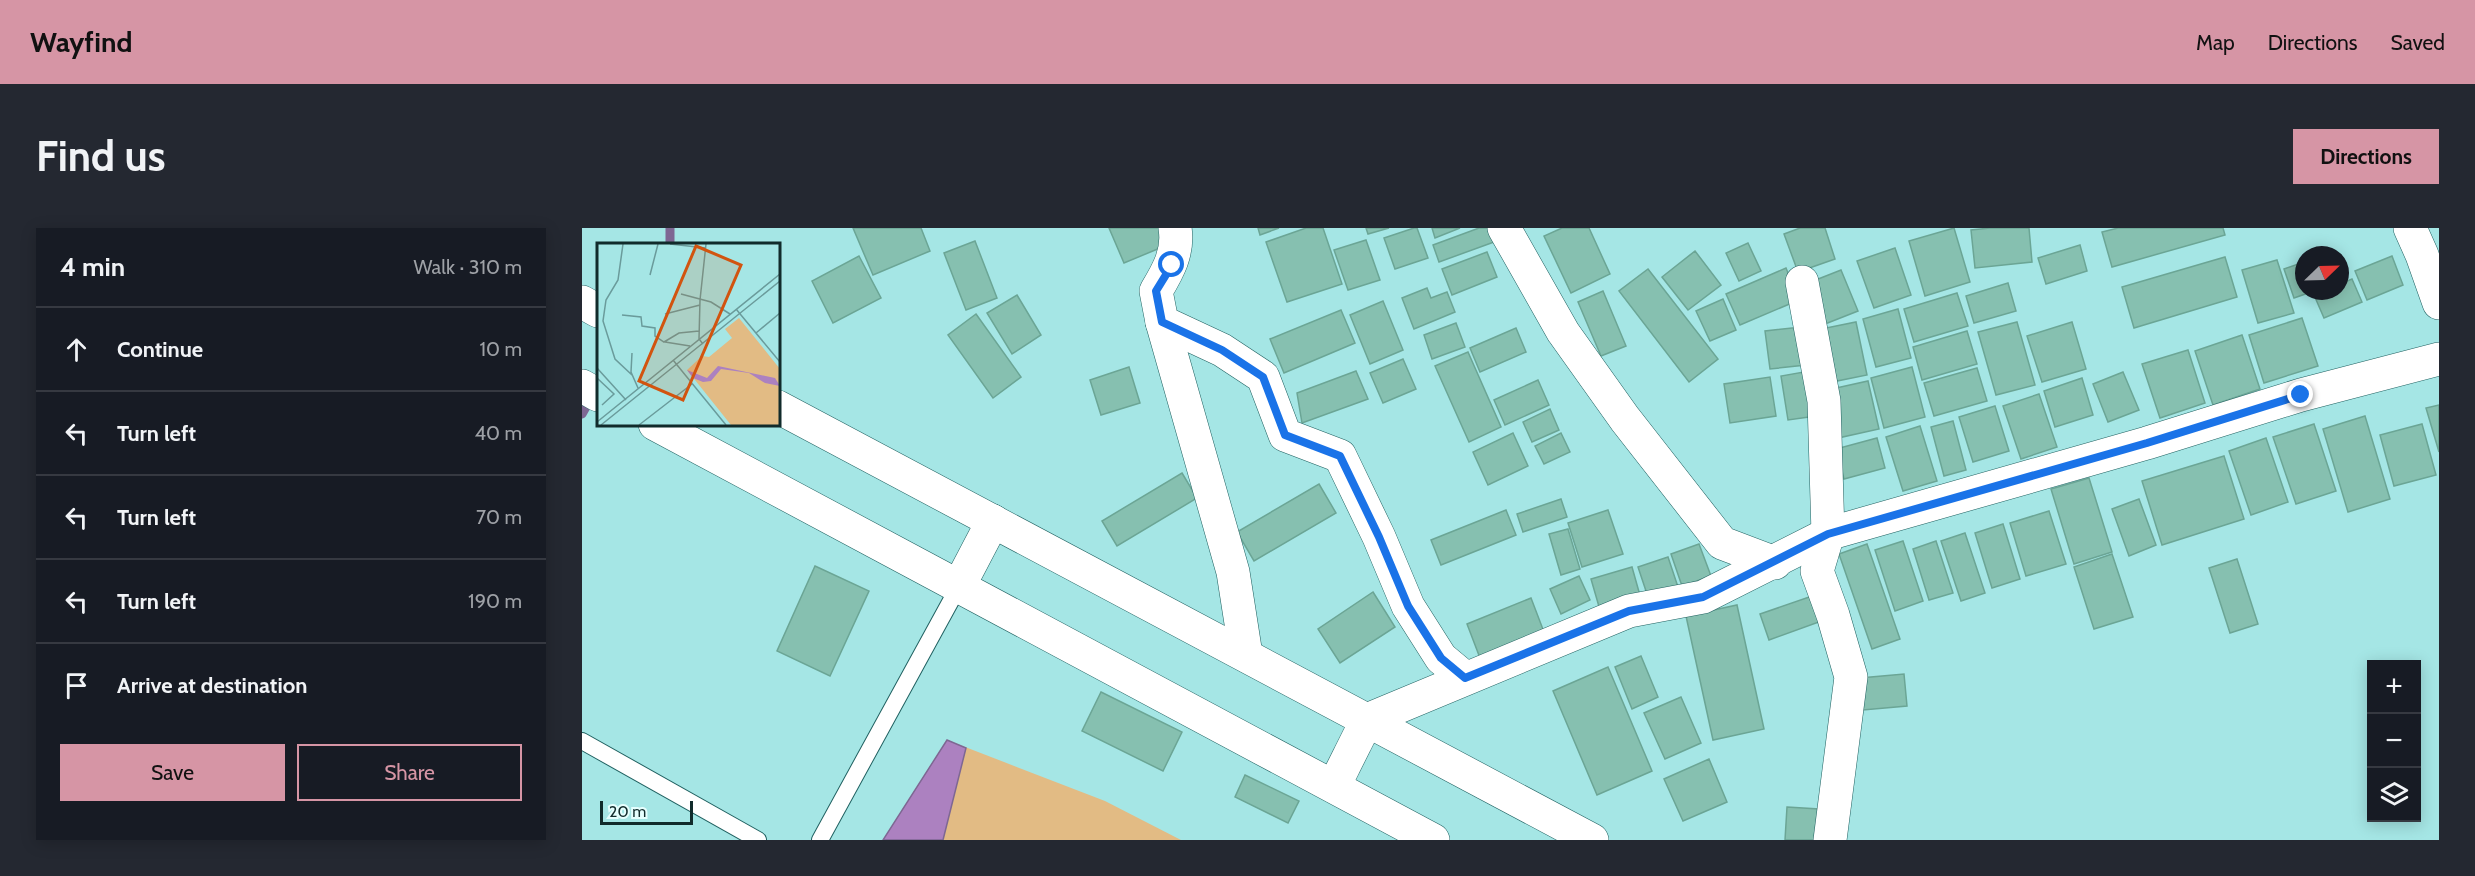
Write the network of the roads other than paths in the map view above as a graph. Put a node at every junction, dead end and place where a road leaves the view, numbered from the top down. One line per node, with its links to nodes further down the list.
1 (1175, 228): 8 (street)
2 (1504, 228): 16 (street)
3 (2410, 228): 6 (street)
4 (1802, 282): 15 (street)
5 (582, 302): 7 (street)
6 (2439, 303)
7 (597, 310)
8 (1162, 322): 18 (street); 19 (street)
9 (2439, 359): 15 (street)
10 (582, 386): 11 (street)
11 (597, 394)
12 (780, 408): 14 (street)
13 (659, 426): 17 (street)
14 (993, 521): 17 (street); 18 (street)
15 (1828, 534): 16 (street); 27 (street)
16 (1775, 563): 19 (street)
17 (959, 586): 22 (street); 24 (lane)
18 (1246, 655): 20 (street)
19 (1465, 678): 20 (street)
20 (1367, 720): 22 (street); 26 (street)
21 (582, 741): 23 (lane)
22 (1334, 786): 25 (street)
23 (758, 840)
24 (820, 840)
25 (1433, 840)
26 (1592, 840)
27 (1830, 840)

